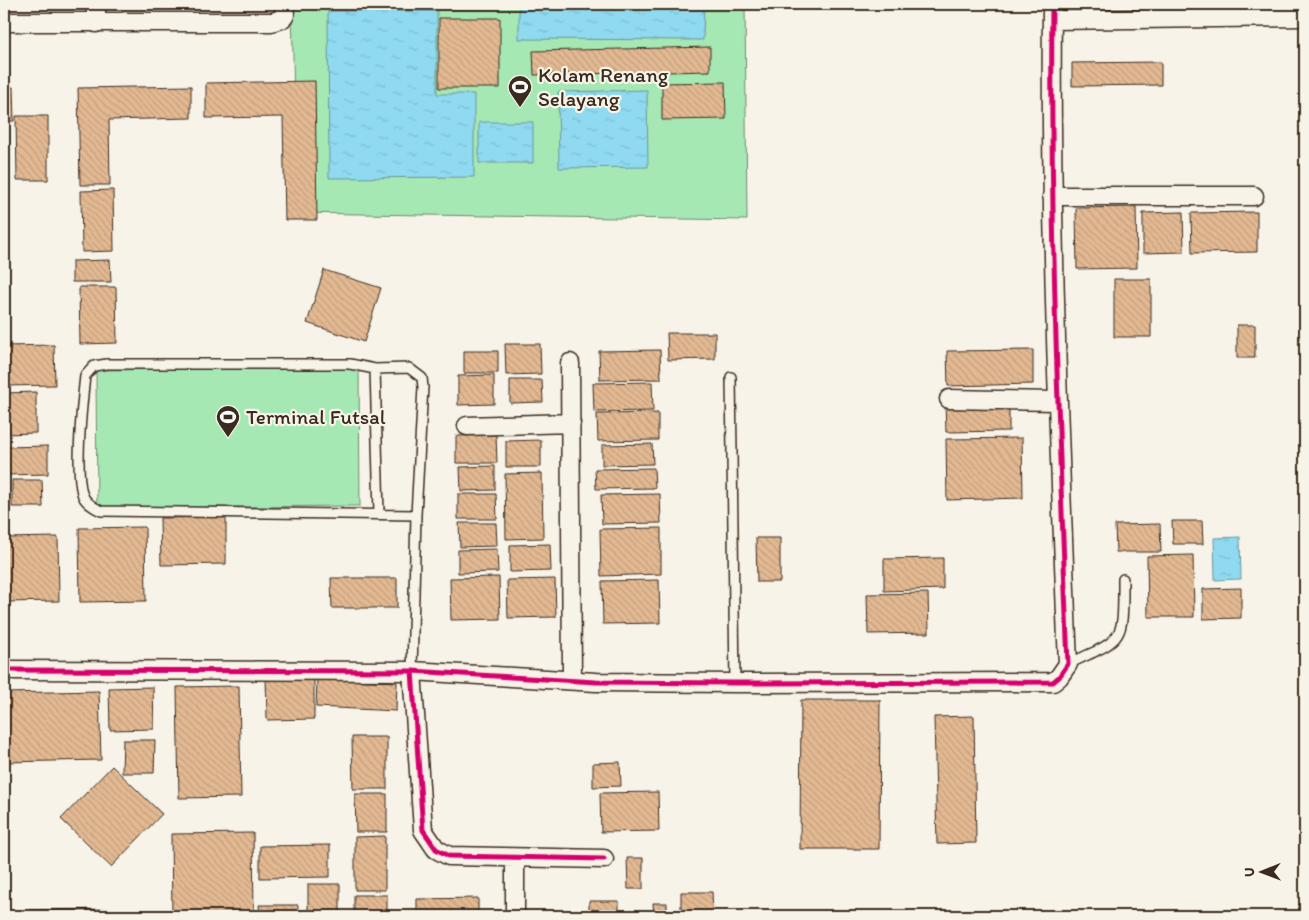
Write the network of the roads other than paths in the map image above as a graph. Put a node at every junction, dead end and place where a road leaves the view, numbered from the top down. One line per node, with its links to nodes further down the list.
1 (96, 4): 6 (street)
2 (284, 4): 6 (street)
3 (1052, 12): 4 (street); 7 (street)
4 (1305, 17)
5 (4, 22): 6 (street)
6 (96, 23)
7 (1052, 196): 8 (street); 13 (street)
8 (1254, 196)
9 (570, 363): 14 (street)
10 (375, 369): 16 (lane); 16 (lane); 17 (lane)
11 (731, 377): 23 (lane)
12 (949, 398): 13 (street)
13 (1057, 401): 19 (street)
14 (571, 423): 15 (street); 22 (street)
15 (467, 426)
16 (379, 514): 17 (lane)
17 (416, 515): 21 (lane)
18 (1123, 580): 19 (lane)
19 (1068, 664): 23 (street)
20 (4, 670): 21 (street)
21 (412, 671): 22 (street); 24 (street)
22 (572, 680): 23 (street)
23 (735, 683)
24 (515, 858): 25 (street); 26 (street)
25 (604, 859)
26 (515, 916)

